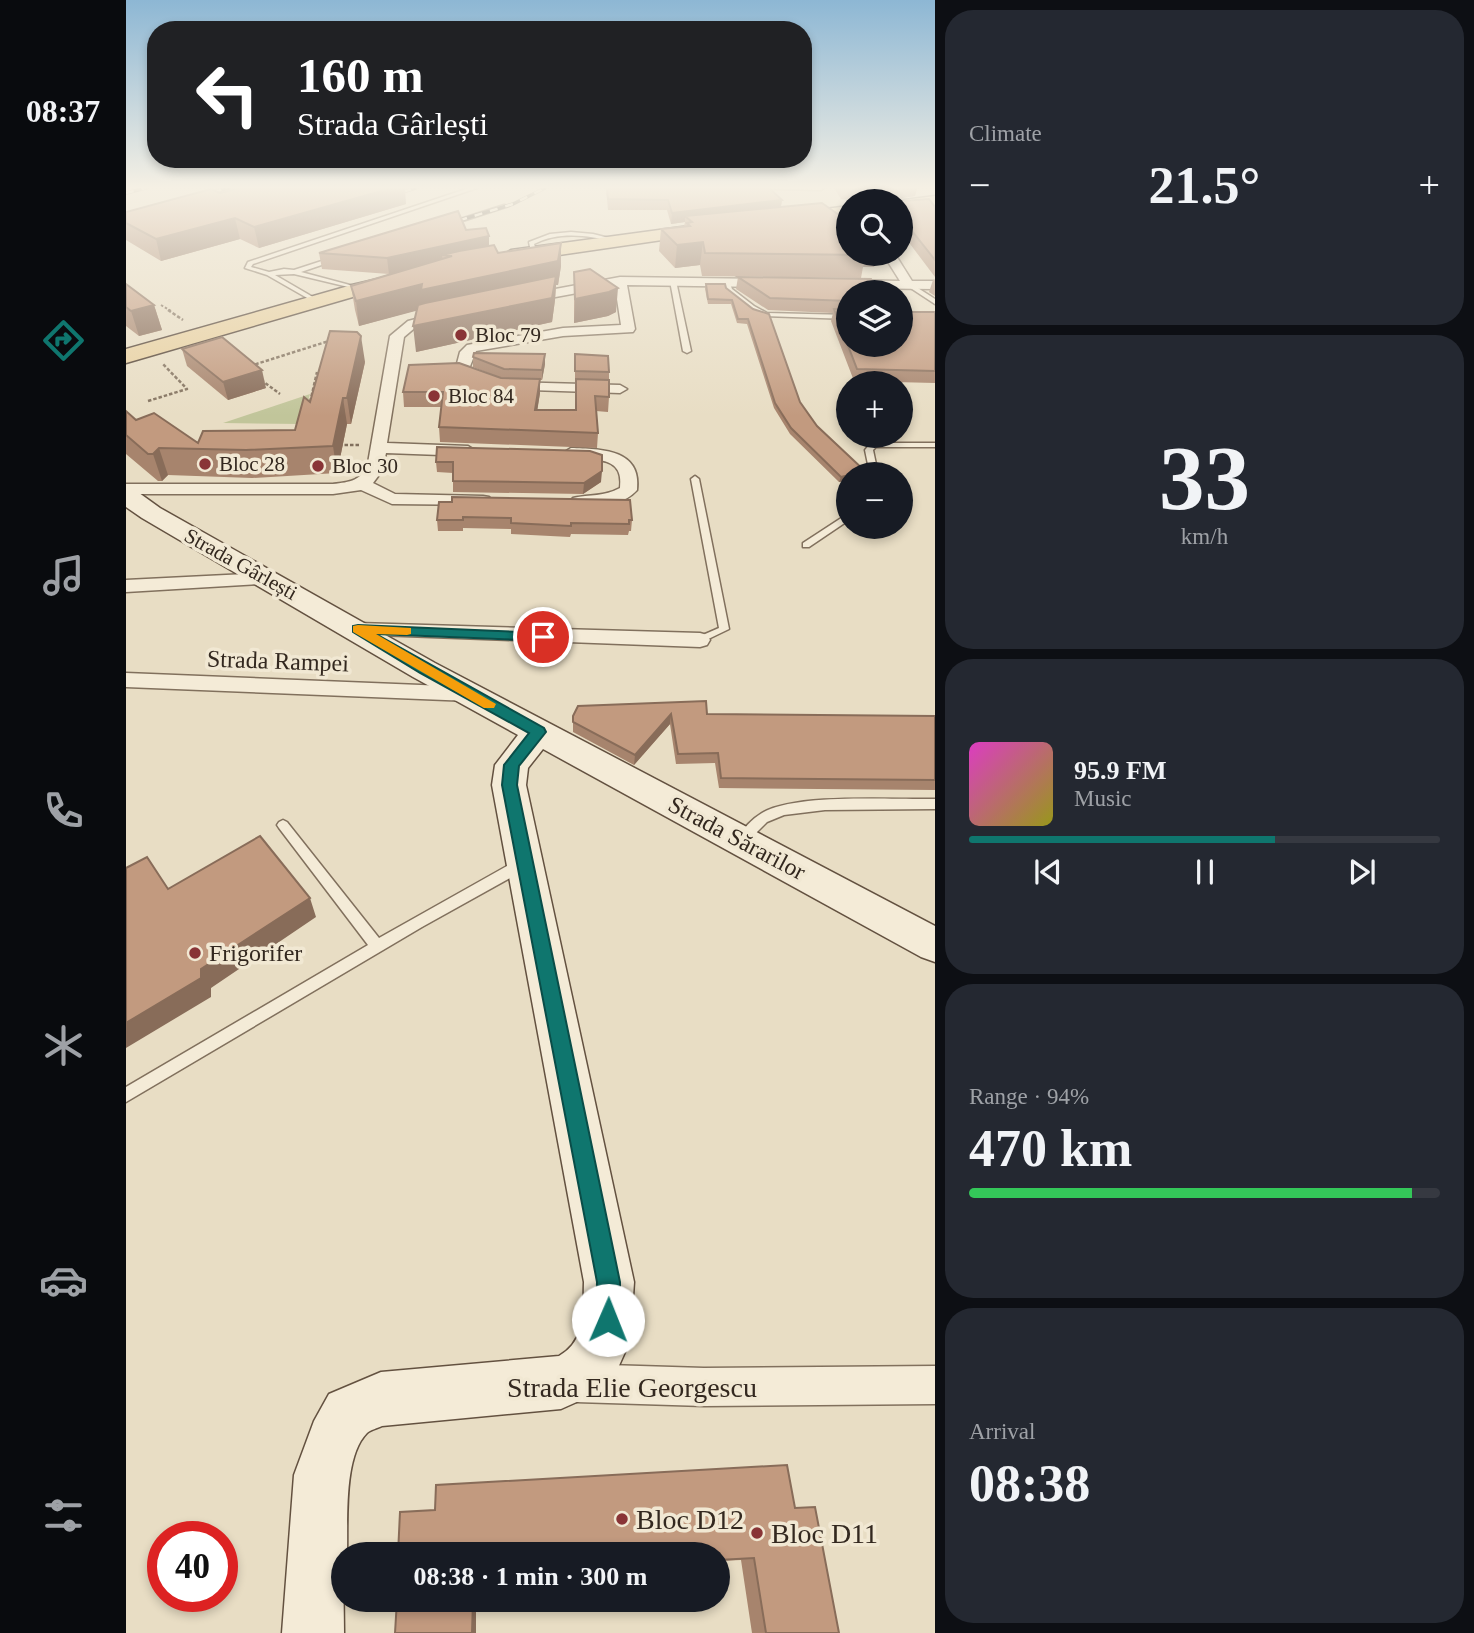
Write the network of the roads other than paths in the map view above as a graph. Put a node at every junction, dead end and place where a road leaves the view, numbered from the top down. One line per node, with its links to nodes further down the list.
1 (250, 264): 4 (lane)
2 (318, 264): 3 (lane)
3 (294, 272): 4 (lane); 15 (lane)
4 (269, 274): 16 (lane)
5 (421, 275): 15 (main road)
6 (620, 281): 7 (street); 17 (street); 23 (street)
7 (673, 281): 8 (street); 21 (lane)
8 (727, 282): 9 (street); 20 (lane)
9 (782, 283)
10 (823, 283): 11 (street)
11 (836, 283)
12 (913, 285): 13 (street)
13 (935, 285)
14 (913, 288): 18 (lane)
15 (359, 289): 16 (main road)
16 (316, 301): 22 (main road)
17 (512, 301)
18 (935, 302)
19 (456, 313): 27 (street)
20 (836, 317)
21 (687, 351)
22 (126, 356)
23 (461, 373)
24 (492, 382): 25 (street)
25 (620, 389)
26 (935, 445): 30 (lane)
27 (380, 447): 28 (street); 32 (street)
28 (485, 451)
29 (551, 453): 36 (street)
30 (872, 462)
31 (695, 479): 42 (lane)
32 (362, 484): 33 (street); 35 (street)
33 (126, 489)
34 (126, 495): 39 (street, Strada Gârlești)
35 (497, 502)
36 (565, 502)
37 (836, 525): 38 (lane)
38 (806, 545)
39 (268, 579): 40 (street); 41 (street, Strada Gârlești)
40 (126, 586)
41 (358, 629): 42 (street, Strada Gârlești); 44 (street, Strada Gârlești)
42 (700, 640)
43 (126, 680): 44 (street, Strada Rampei)
44 (470, 694): 45 (street, Strada Gârlești)
45 (539, 732): 48 (street, Strada Sărarilor); 49 (street)
46 (935, 804): 48 (lane)
47 (283, 825): 51 (lane)
48 (742, 840): 50 (street, Strada Sărarilor)
49 (525, 863): 51 (lane); 53 (street)
50 (935, 944)
51 (377, 946): 52 (lane)
52 (126, 1095)
53 (561, 1382): 54 (street, Strada Elie Georgescu); 55 (street, Strada Elie Georgescu)
54 (935, 1385)
55 (313, 1633)

